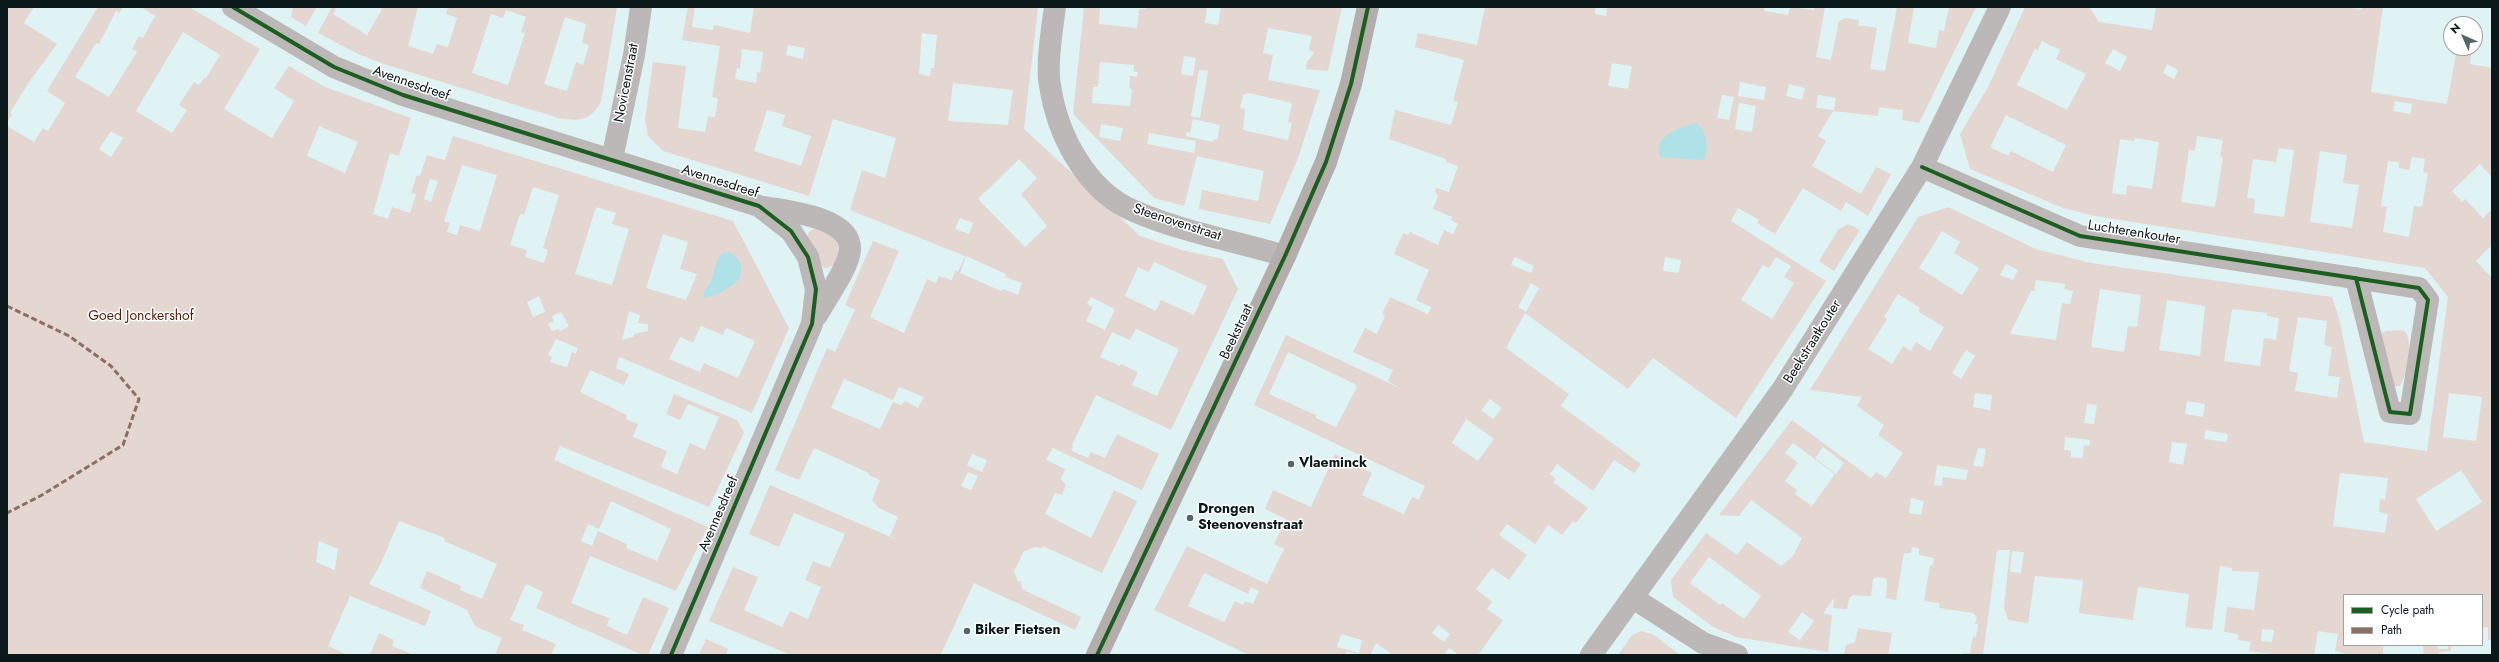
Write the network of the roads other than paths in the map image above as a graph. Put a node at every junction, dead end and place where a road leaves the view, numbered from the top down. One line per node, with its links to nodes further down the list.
1 (233, 7): 6 (street, Avennesdreef)
2 (641, 7): 6 (street, Novicenstraat)
3 (1054, 7): 9 (street, Steenovenstraat)
4 (1368, 7): 9 (street, Beekstraat)
5 (2000, 7): 7 (street, Beekstraatkouter)
6 (612, 159): 8 (street, Avennesdreef)
7 (1922, 167): 10 (street, Luchterenkouter); 12 (street, Beekstraatkouter)
8 (759, 206): 11 (street, Avennesdreef); 11 (street, Avennesdreef)
9 (1285, 256): 14 (street, Beekstraat)
10 (2356, 278): 10 (street, Luchterenkouter)
11 (812, 324): 13 (street, Avennesdreef)
12 (1633, 598): 15 (street, Beekstraatkouter); 16 (street)
13 (671, 655)
14 (1097, 655)
15 (1591, 655)
16 (1737, 655)

